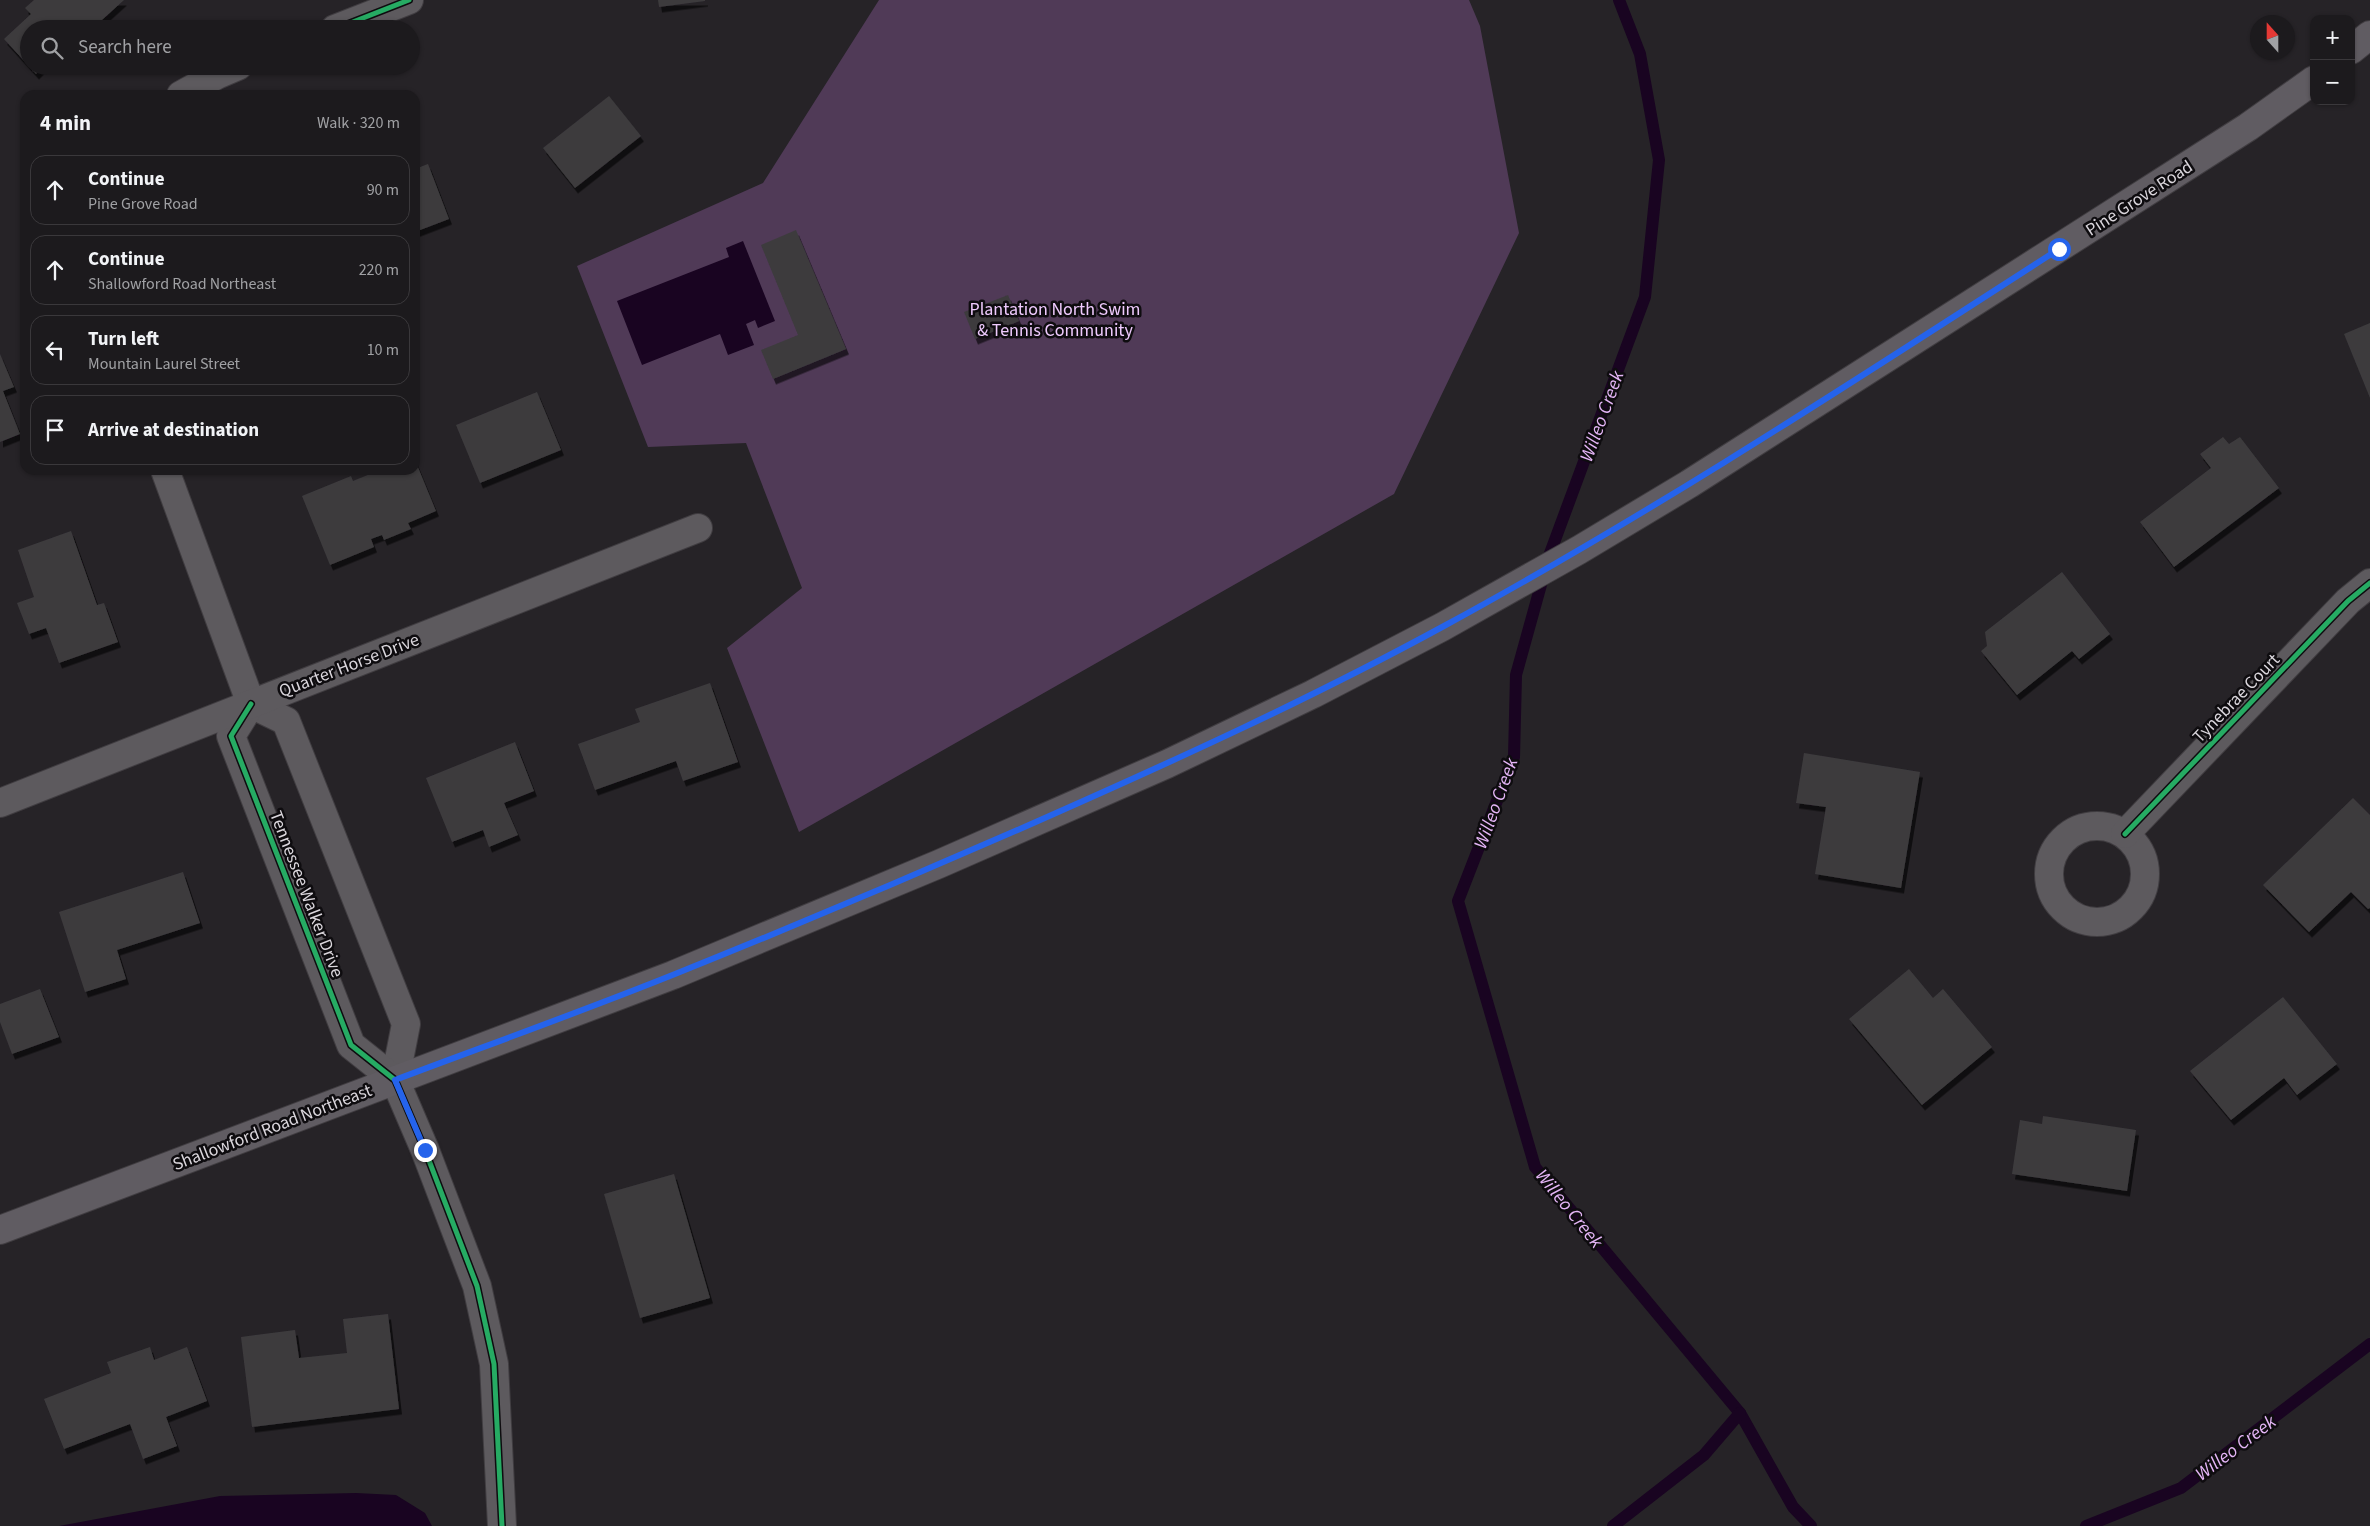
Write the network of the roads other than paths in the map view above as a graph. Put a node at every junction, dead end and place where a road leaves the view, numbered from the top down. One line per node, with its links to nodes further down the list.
1 (409, 0): 2 (street)
2 (358, 20)
3 (2370, 35): 4 (main road)
4 (2355, 47)
5 (217, 75): 7 (street)
6 (2310, 83): 10 (main road, Pine Grove Road)
7 (190, 90)
8 (166, 475): 12 (street)
9 (698, 528): 12 (street, Quarter Horse Drive)
10 (1580, 550): 15 (main road, Shallowford Road Northeast)
11 (2370, 583): 14 (street, Tynebrae Court)
12 (251, 704): 13 (street, Quarter Horse Drive); 15 (street); 15 (street, Tennessee Walker Drive)
13 (0, 803)
14 (2125, 834)
15 (395, 1080): 16 (main road, Shallowford Road Northeast); 17 (street)
16 (0, 1230)
17 (502, 1526)

